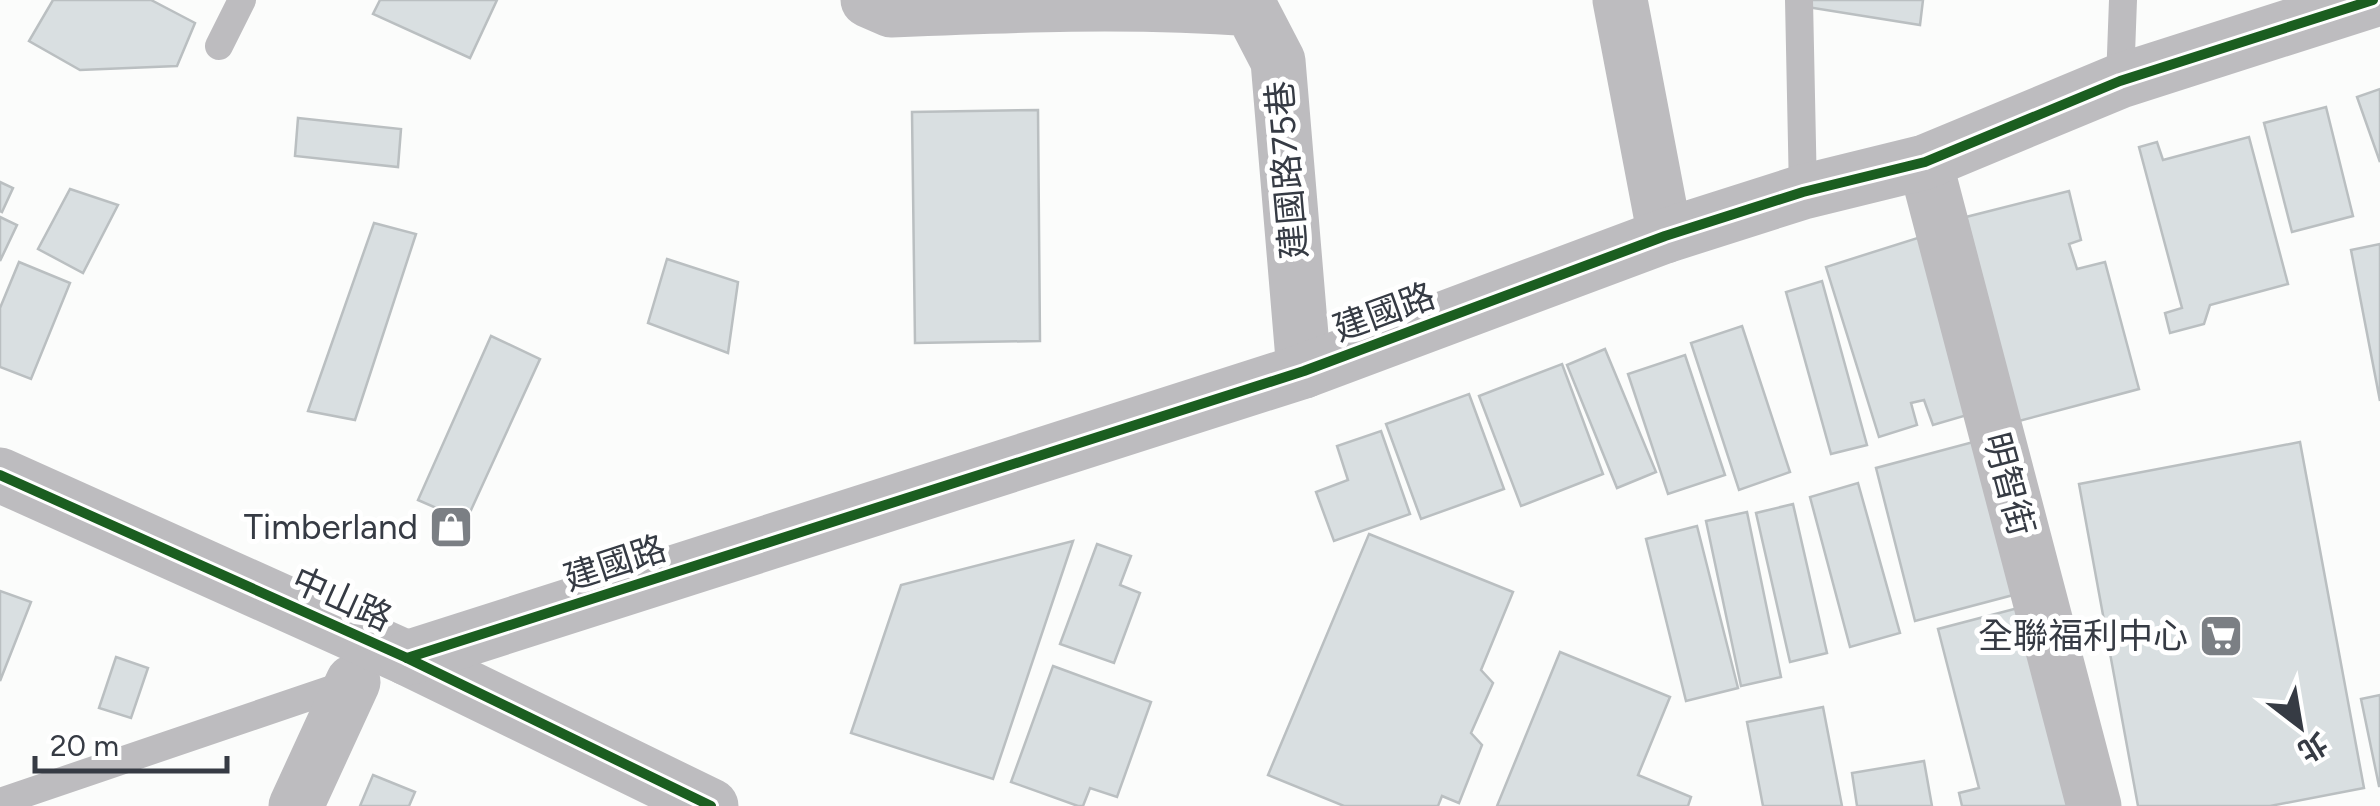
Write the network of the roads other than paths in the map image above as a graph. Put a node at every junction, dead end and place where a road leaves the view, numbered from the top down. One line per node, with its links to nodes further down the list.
1 (242, 0): 8 (lane)
2 (868, 0): 7 (street)
3 (1620, 0): 12 (street)
4 (1799, 0): 11 (lane)
5 (2123, 0): 9 (lane)
6 (2374, 0): 9 (street, 建國路)
7 (1039, 2): 13 (street, 建國路75巷)
8 (220, 46)
9 (2120, 81): 10 (street, 建國路)
10 (1924, 162): 11 (street, 建國路); 20 (street, 明智街)
11 (1803, 192): 12 (street, 建國路)
12 (1665, 236): 13 (street, 建國路)
13 (1304, 370): 15 (street, 建國路)
14 (0, 475): 15 (street, 中山路)
15 (407, 658): 16 (lane, 建國路); 19 (street, 中山路)
16 (353, 682): 17 (lane, 建國路); 18 (street)
17 (0, 802)
18 (296, 806)
19 (712, 806)
20 (2094, 806)

